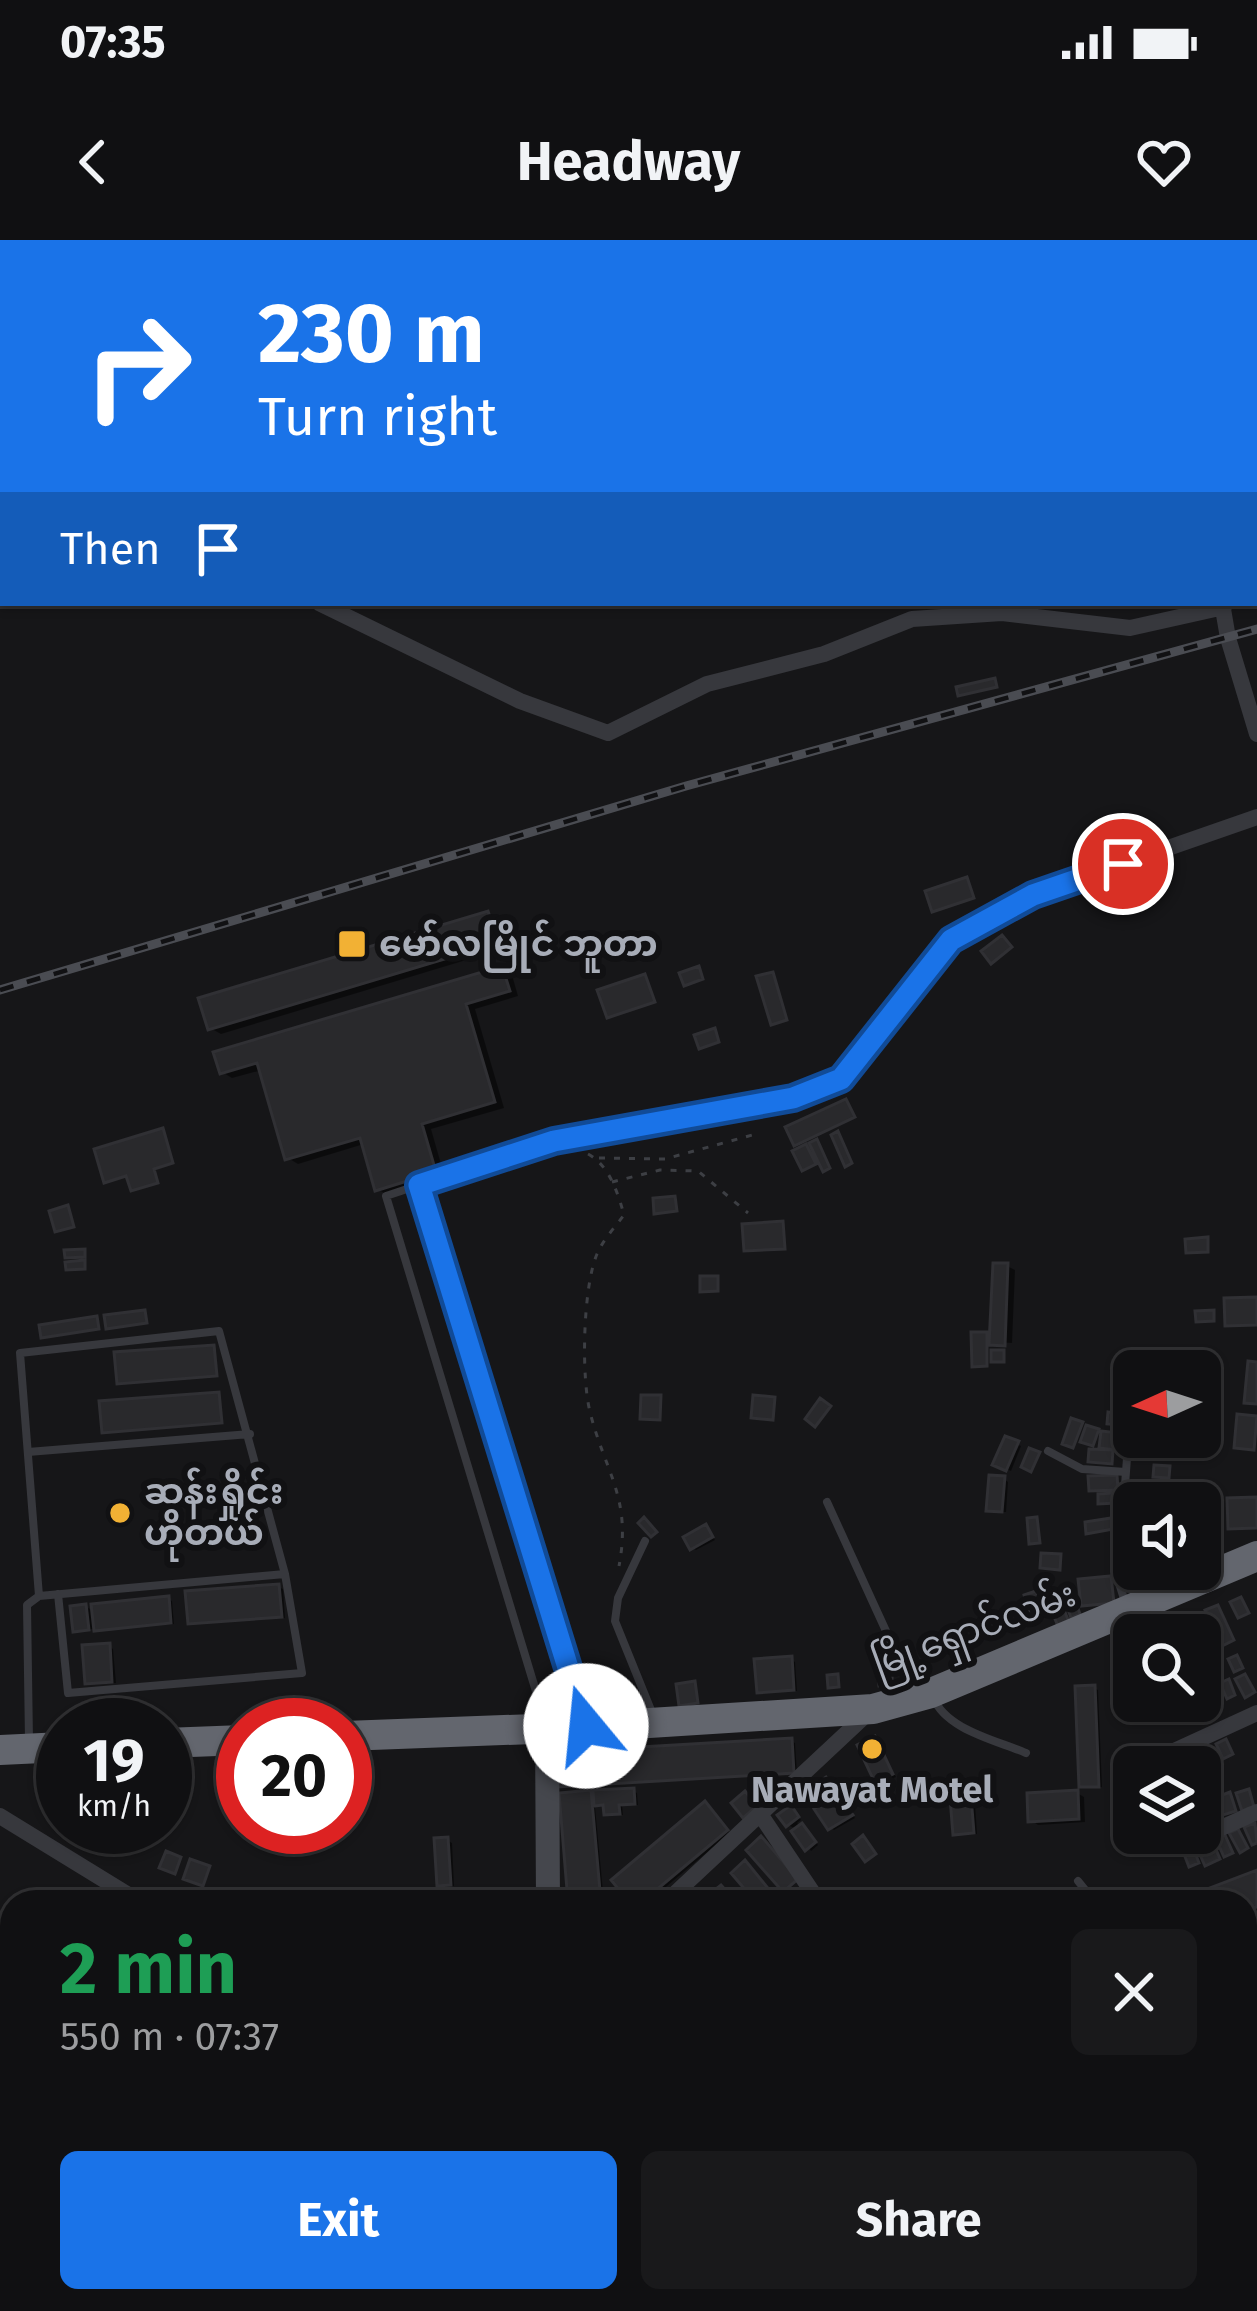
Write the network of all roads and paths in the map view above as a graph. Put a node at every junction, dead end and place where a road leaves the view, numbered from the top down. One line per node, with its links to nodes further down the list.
1 (325, 606): 2 (street)
2 (1219, 606)
3 (1223, 606): 4 (street)
4 (1257, 734)
5 (1257, 817): 7 (street)
6 (756, 1135): 8 (path)
7 (554, 1141): 8 (path); 10 (street)
8 (597, 1158): 9 (path)
9 (612, 1182): 11 (path); 21 (path)
10 (419, 1185): 29 (lane); 30 (lane)
11 (748, 1213)
12 (250, 1434): 14 (lane); 14 (lane); 20 (lane)
13 (1048, 1451): 16 (lane)
14 (28, 1452): 23 (lane)
15 (1127, 1458): 16 (lane)
16 (1126, 1472): 24 (lane)
17 (827, 1502): 25 (lane)
18 (645, 1540): 28 (lane)
19 (1257, 1556): 24 (highway, မြို့ရှောင်လမ်း)
20 (285, 1574): 22 (lane); 22 (lane)
21 (617, 1575)
22 (58, 1594): 23 (lane)
23 (39, 1595): 33 (lane)
24 (1129, 1612): 25 (highway, မြို့ရှောင်လမ်း)
25 (924, 1695): 26 (highway, မြို့ရှောင်လမ်း); 34 (lane)
26 (873, 1708): 28 (highway, မြို့ရှောင်လမ်း); 36 (street)
27 (1257, 1713): 32 (street)
28 (656, 1722): 29 (highway, မြို့ရှောင်လမ်း)
29 (586, 1726): 30 (highway, မြို့ရှောင်လမ်း)
30 (548, 1727): 31 (highway, မြို့ရှောင်လမ်း); 41 (main road)
31 (372, 1735)
32 (1185, 1746)
33 (15, 1749)
34 (1026, 1753)
35 (1257, 1811): 38 (street)
36 (760, 1814): 42 (street); 43 (street)
37 (0, 1816): 40 (street)
38 (1221, 1826)
39 (1078, 1881): 44 (lane)
40 (120, 1890)
41 (548, 1890)
42 (679, 1890)
43 (811, 1890)
44 (1085, 1890)

